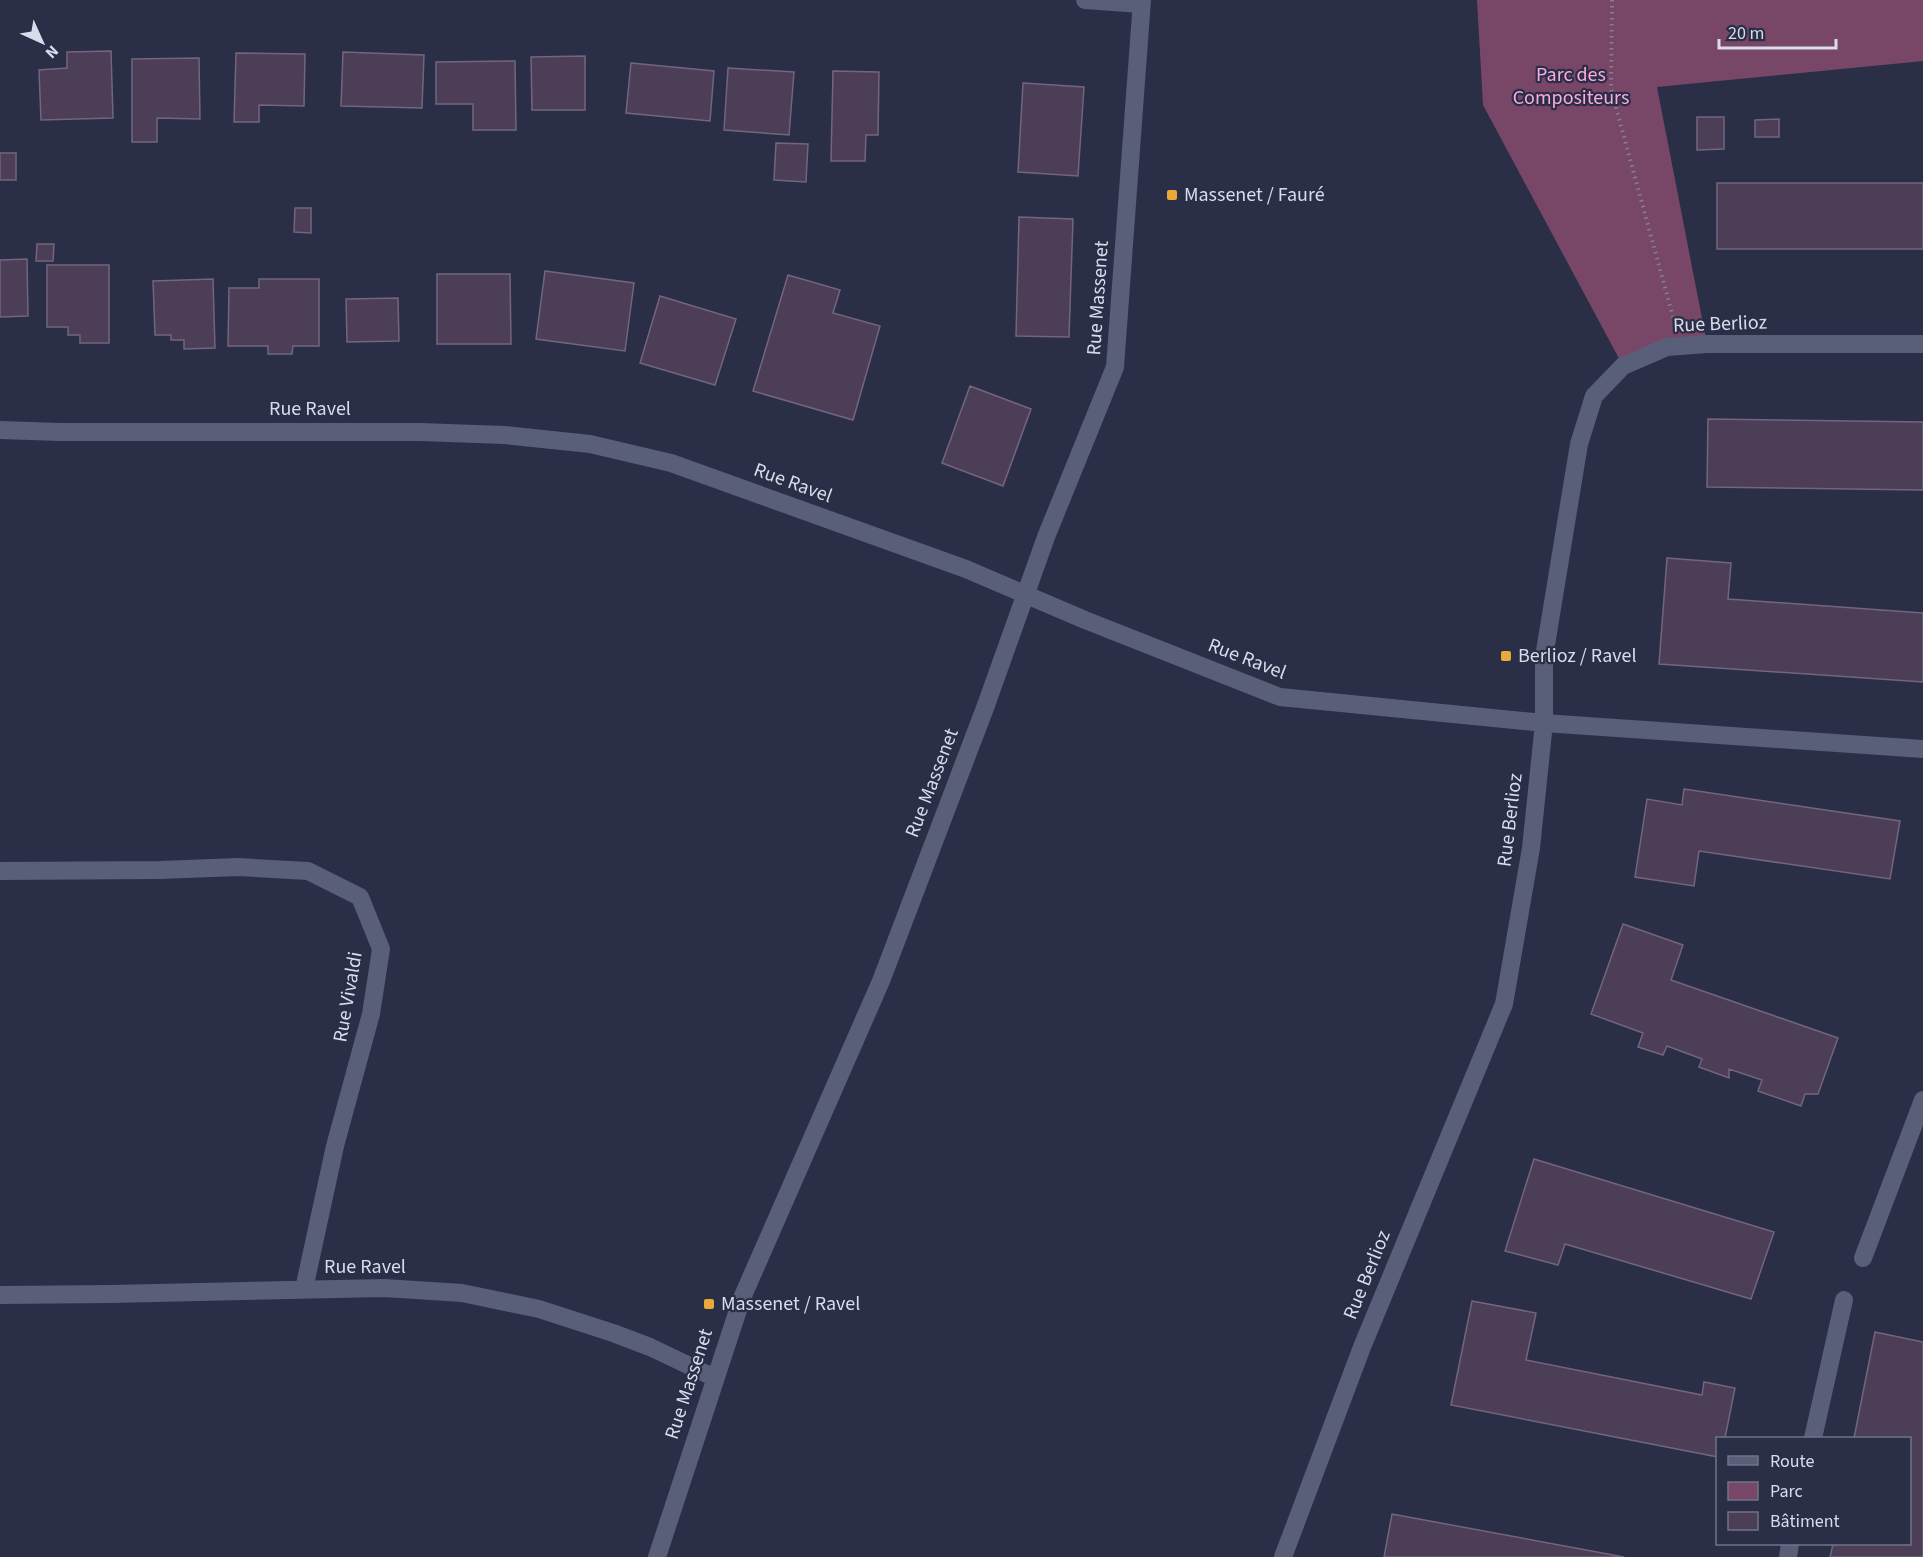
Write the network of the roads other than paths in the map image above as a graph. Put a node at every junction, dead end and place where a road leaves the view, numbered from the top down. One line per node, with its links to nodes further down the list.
1 (1085, 0): 2 (street)
2 (1141, 2): 5 (street, Rue Massenet)
3 (1923, 344): 6 (street, Rue Berlioz)
4 (0, 430): 5 (street, Rue Ravel)
5 (1026, 595): 6 (street, Rue Ravel); 14 (street, Rue Massenet)
6 (1544, 723): 7 (street, Rue Ravel); 17 (street, Rue Berlioz)
7 (1923, 749)
8 (0, 871): 11 (street, Rue Vivaldi)
9 (1923, 1100): 10 (street)
10 (1863, 1258)
11 (304, 1289): 12 (street, Rue Ravel); 14 (street, Rue Ravel)
12 (0, 1295)
13 (1844, 1300): 15 (street)
14 (715, 1378): 16 (street, Rue Massenet)
15 (1813, 1437)
16 (657, 1557)
17 (1283, 1557)

